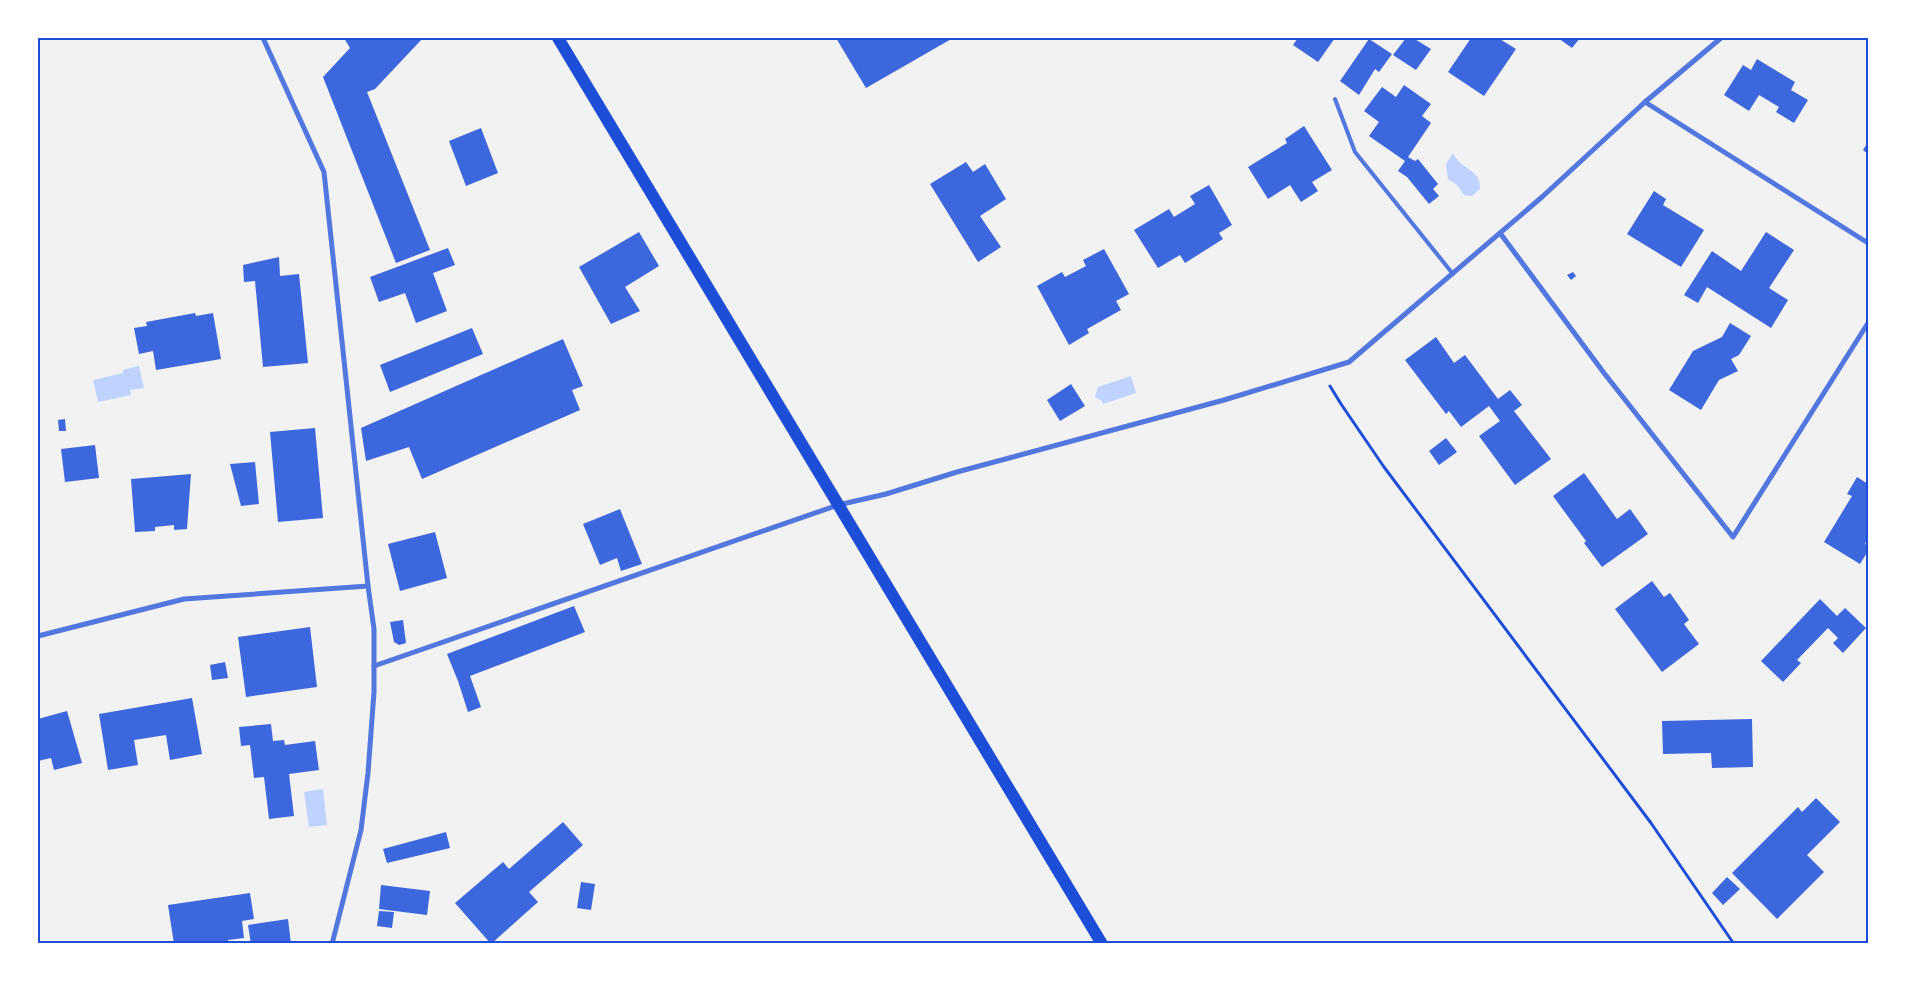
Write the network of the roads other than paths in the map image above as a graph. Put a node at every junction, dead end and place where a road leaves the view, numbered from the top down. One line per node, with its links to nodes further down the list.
1 (263, 38): 11 (street)
2 (558, 38): 10 (main road)
3 (1721, 38): 5 (street)
4 (1335, 98): 8 (lane)
5 (1645, 102): 6 (street); 7 (street)
6 (1500, 233): 8 (street); 9 (street)
7 (1868, 243)
8 (1453, 274): 10 (street)
9 (1868, 323)
10 (838, 505): 13 (street); 15 (main road)
11 (368, 586): 12 (street); 13 (street)
12 (38, 636)
13 (374, 666): 14 (street)
14 (332, 944)
15 (1102, 944)

